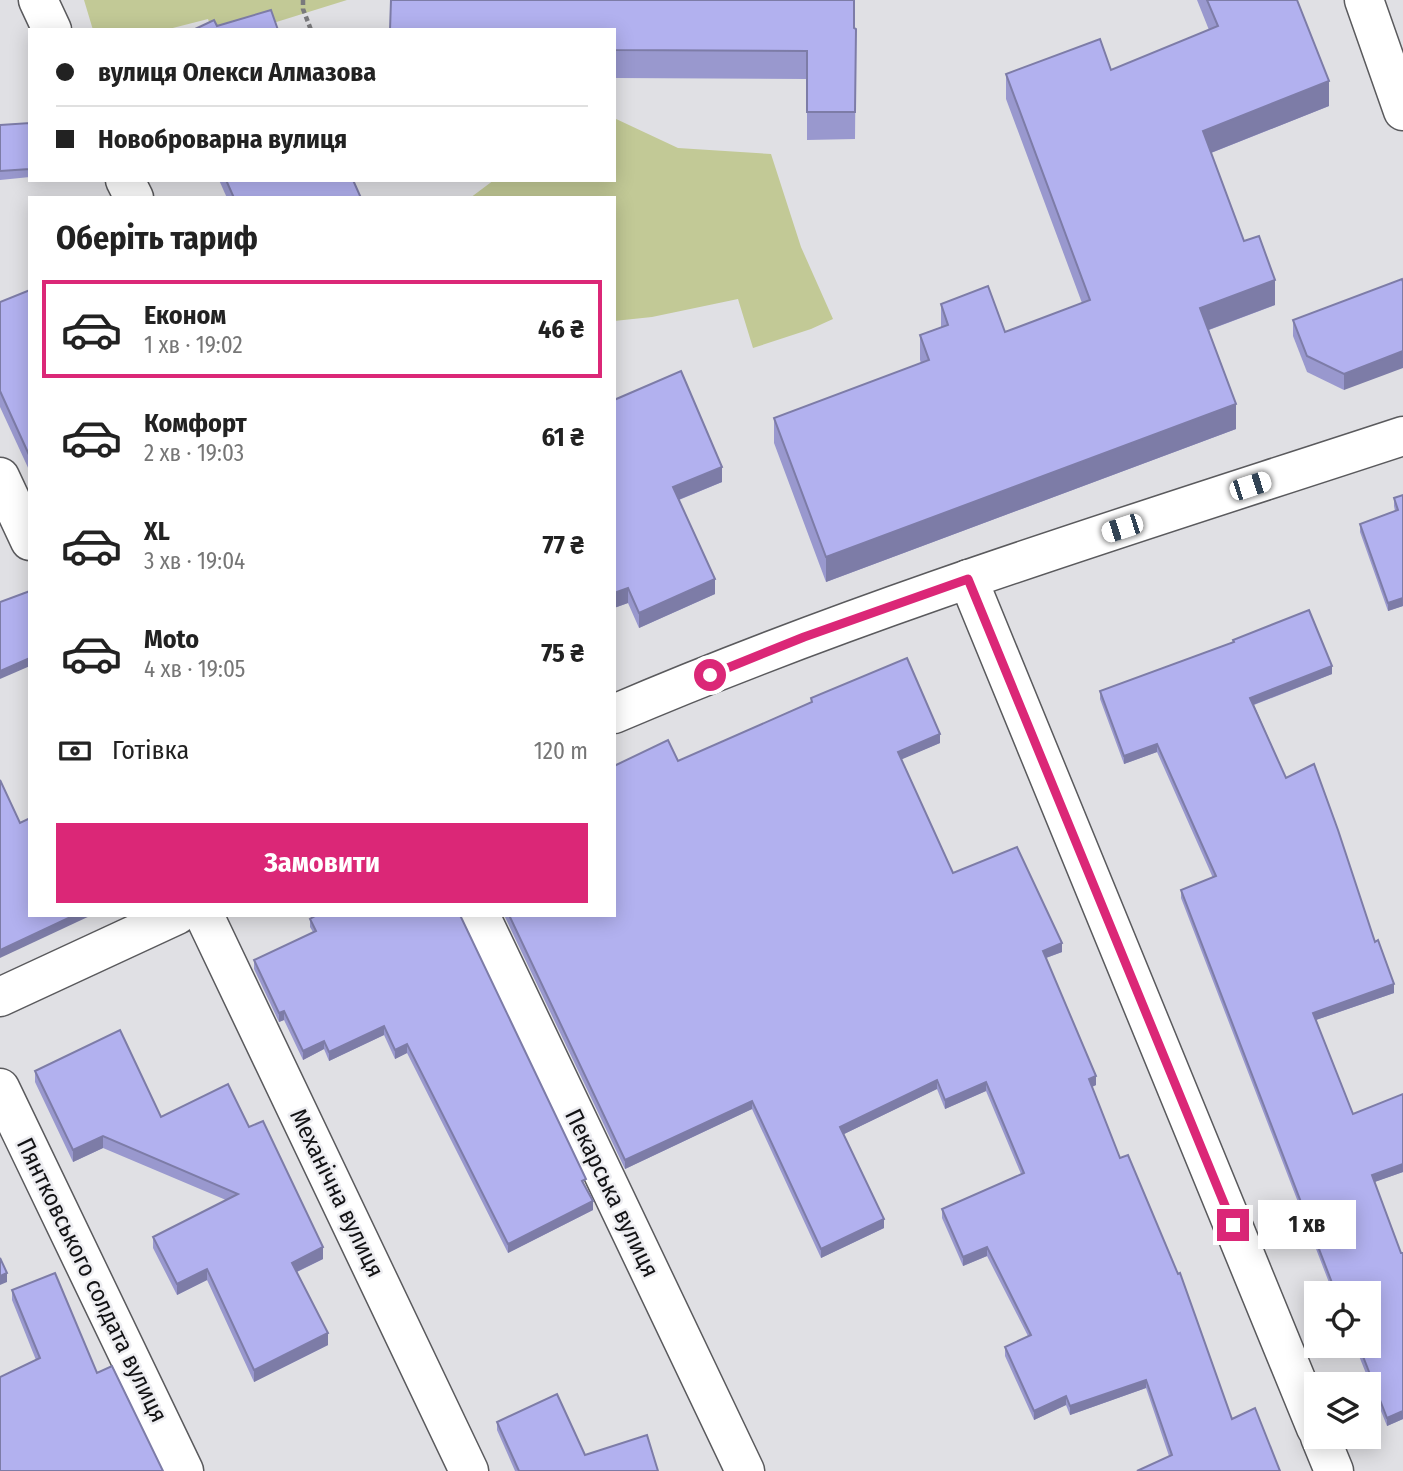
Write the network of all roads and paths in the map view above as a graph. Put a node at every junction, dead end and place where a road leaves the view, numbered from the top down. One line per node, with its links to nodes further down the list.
1 (38, 0): 4 (street)
2 (303, 0): 5 (path)
3 (1364, 0): 6 (street)
4 (51, 28)
5 (310, 28)
6 (1403, 111)
7 (1403, 436): 10 (street)
8 (0, 477): 9 (street)
9 (28, 537)
10 (968, 579): 11 (street); 17 (street)
11 (616, 713)
12 (173, 917): 15 (street)
13 (205, 917): 20 (street, Механічна вулиця)
14 (481, 917): 21 (street, Пекарська вулиця)
15 (0, 997)
16 (0, 1088): 19 (street, Пянтковського солдата вулиця)
17 (1304, 1399)
18 (1325, 1449): 22 (street)
19 (184, 1471)
20 (469, 1471)
21 (745, 1471)
22 (1334, 1471)

